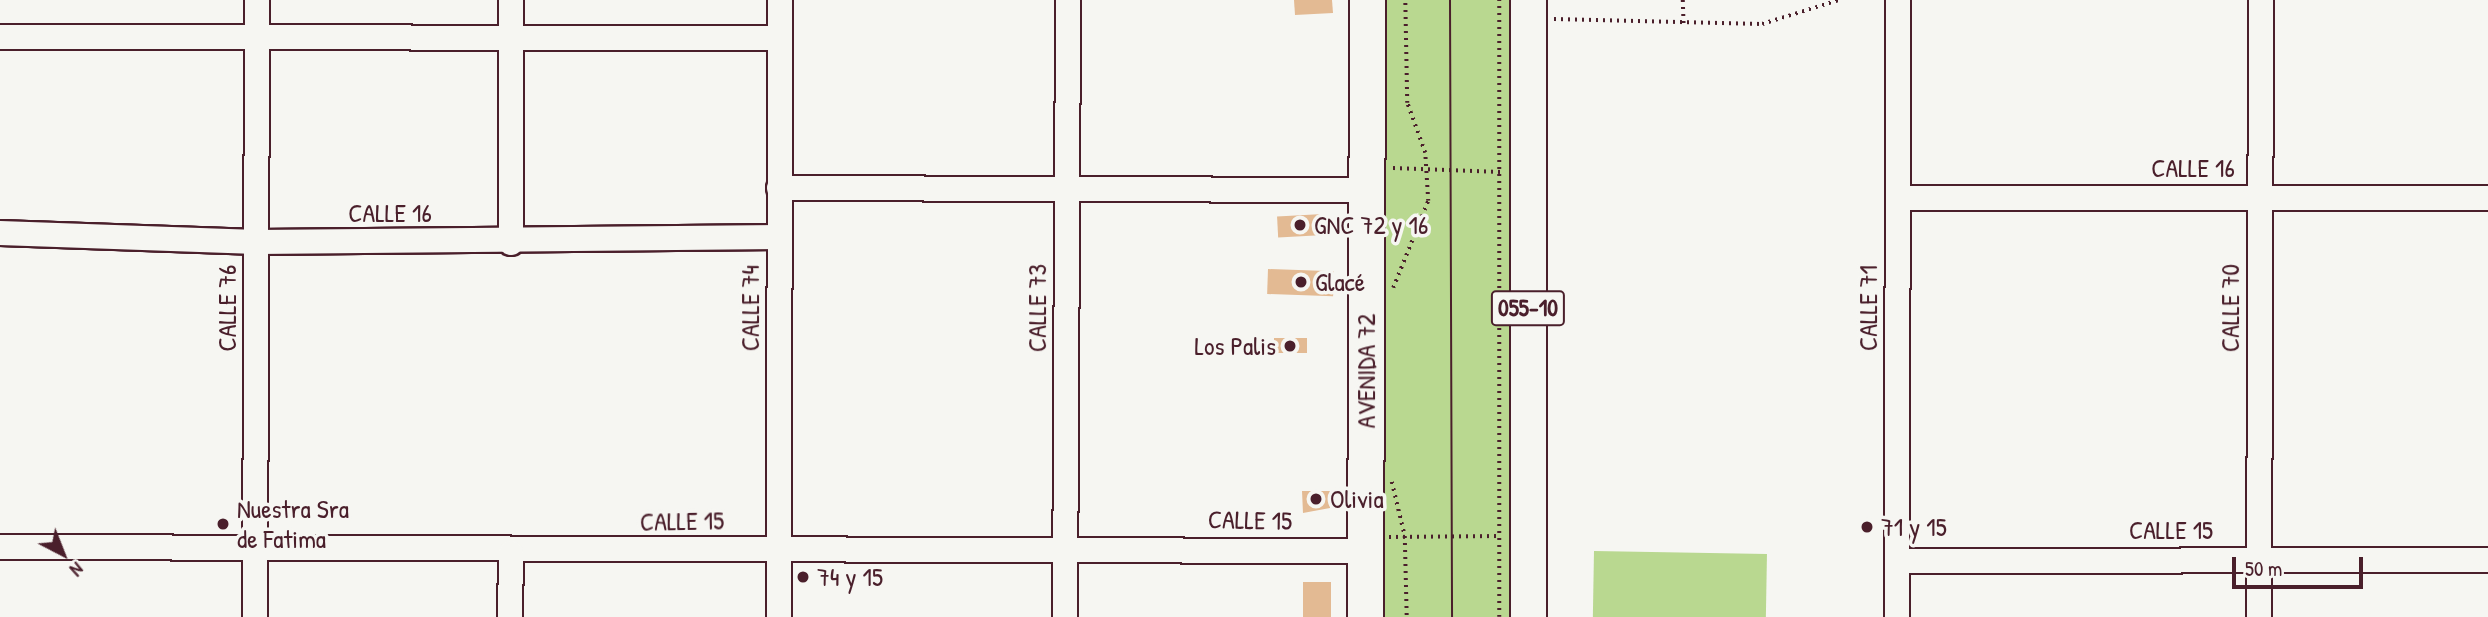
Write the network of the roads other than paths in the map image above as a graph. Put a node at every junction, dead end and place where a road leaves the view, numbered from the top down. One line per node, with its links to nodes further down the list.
1 (257, 0): 10 (street, CALLE 76)
2 (511, 0): 11 (street)
3 (779, 0): 12 (street, CALLE 74)
4 (1068, 0): 15 (street, CALLE 73)
5 (1367, 0): 13 (highway, AVENIDA 72)
6 (1898, 0): 16 (street, CALLE 71)
7 (2261, 0): 17 (street, CALLE 70)
8 (1518, 6): 37 (highway, 055-10)
9 (0, 37): 10 (street)
10 (257, 37): 11 (street); 21 (street, CALLE 76)
11 (511, 38): 12 (street); 22 (street)
12 (779, 38): 14 (street, CALLE 74)
13 (1366, 179): 15 (street); 23 (highway, AVENIDA 72)
14 (779, 188): 15 (street); 20 (street, CALLE 74)
15 (1067, 190): 25 (street, CALLE 73)
16 (1898, 198): 17 (street, CALLE 16); 31 (street, CALLE 71)
17 (2260, 198): 18 (street, CALLE 16); 29 (street, CALLE 70)
18 (2488, 198)
19 (0, 233): 21 (street, CALLE 16)
20 (779, 237): 22 (street, CALLE 16); 27 (street, CALLE 74)
21 (257, 242): 22 (street, CALLE 16); 26 (street, CALLE 76)
22 (511, 243)
23 (1365, 544): 25 (street, CALLE 15); 36 (highway, AVENIDA 72)
24 (0, 547): 26 (street, CALLE 15)
25 (1065, 548): 27 (street, CALLE 15); 35 (street, CALLE 73)
26 (255, 550): 28 (street, CALLE 15); 32 (street, CALLE 76)
27 (779, 550): 28 (street, CALLE 15); 34 (street, CALLE 74)
28 (510, 553): 33 (street)
29 (2259, 560): 30 (street, CALLE 15); 31 (street, CALLE 15); 39 (street, CALLE 70)
30 (2488, 560)
31 (1897, 561): 38 (street, CALLE 71)
32 (255, 617)
33 (510, 617)
34 (779, 617)
35 (1065, 617)
36 (1365, 617)
37 (1528, 617)
38 (1897, 617)
39 (2259, 617)

